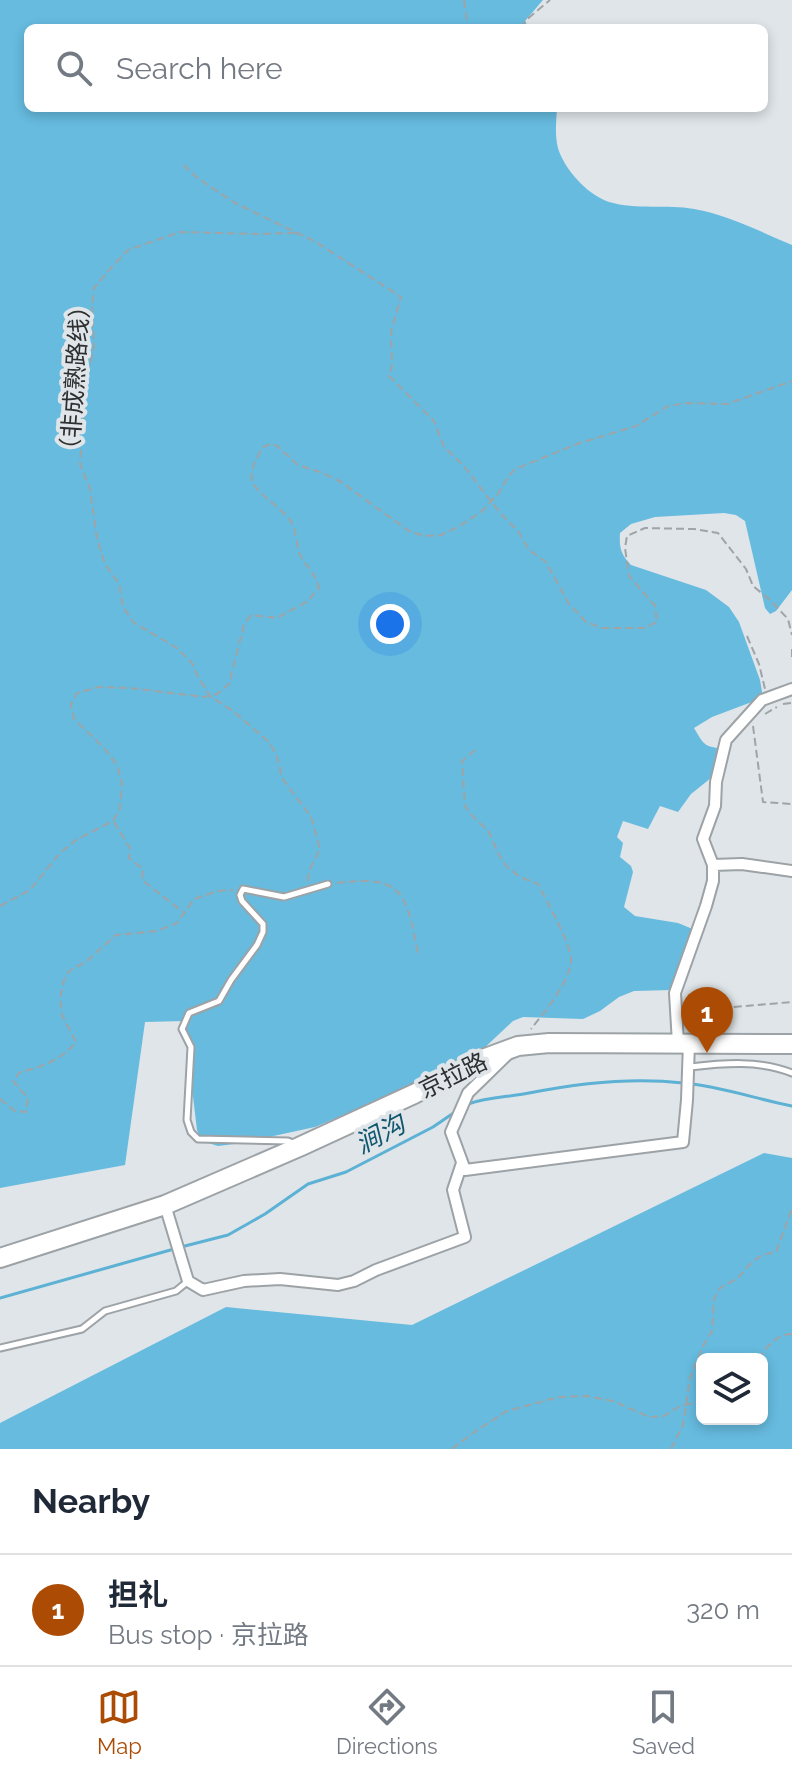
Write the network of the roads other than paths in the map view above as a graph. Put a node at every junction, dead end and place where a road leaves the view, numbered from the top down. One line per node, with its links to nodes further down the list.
1 (792, 689): 2 (street)
2 (713, 865): 3 (street); 5 (street)
3 (792, 871)
4 (328, 884): 10 (lane)
5 (683, 1043): 6 (highway, 京拉路); 7 (highway, 京拉路); 8 (street)
6 (792, 1044)
7 (518, 1046): 10 (highway, 京拉路); 11 (street)
8 (689, 1067): 9 (lane); 11 (street)
9 (792, 1073)
10 (299, 1147): 12 (highway, 京拉路)
11 (463, 1163): 14 (street)
12 (165, 1205): 13 (highway, 京拉路); 14 (street)
13 (0, 1258)
14 (188, 1281): 15 (lane)
15 (0, 1348)

